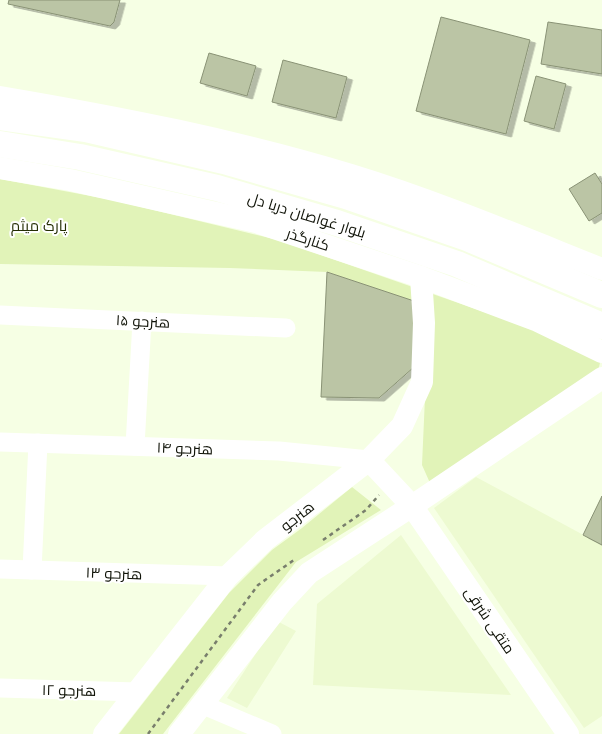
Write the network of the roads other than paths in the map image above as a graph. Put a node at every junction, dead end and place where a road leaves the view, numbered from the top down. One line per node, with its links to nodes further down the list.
1 (0, 98): 5 (street)
2 (0, 117): 7 (main road, بلوار غواصان دریا دل)
3 (0, 144): 10 (main road, بلوار غواصان دریا دل)
4 (0, 168): 6 (street, کنارگذر)
5 (602, 270)
6 (421, 277): 12 (street, کنارگذر); 17 (street, هنرجو)
7 (602, 295)
8 (0, 315): 9 (street, هنرجو ۱۵)
9 (142, 321): 11 (street, هنرجو ۱۵); 16 (street)
10 (602, 326)
11 (286, 328)
12 (602, 352)
13 (602, 378): 18 (street)
14 (0, 442): 15 (street, هنرجو ۱۴)
15 (38, 443): 16 (street, هنرجو ۱۴); 20 (street)
16 (135, 446): 17 (street, هنرجو ۱۴)
17 (369, 460): 18 (street, متقی شرقی); 21 (street, هنرجو)
18 (412, 506): 24 (street); 28 (street, متقی شرقی)
19 (0, 569): 20 (street, هنرجو ۱۳)
20 (32, 570): 21 (street, هنرجو ۱۳)
21 (228, 576): 23 (street, هنرجو)
22 (0, 688): 23 (street, هنرجو ۱۲)
23 (137, 692): 25 (street, هنرجو)
24 (201, 704): 26 (street); 27 (street)
25 (104, 734)
26 (179, 734)
27 (272, 734)
28 (568, 734)

